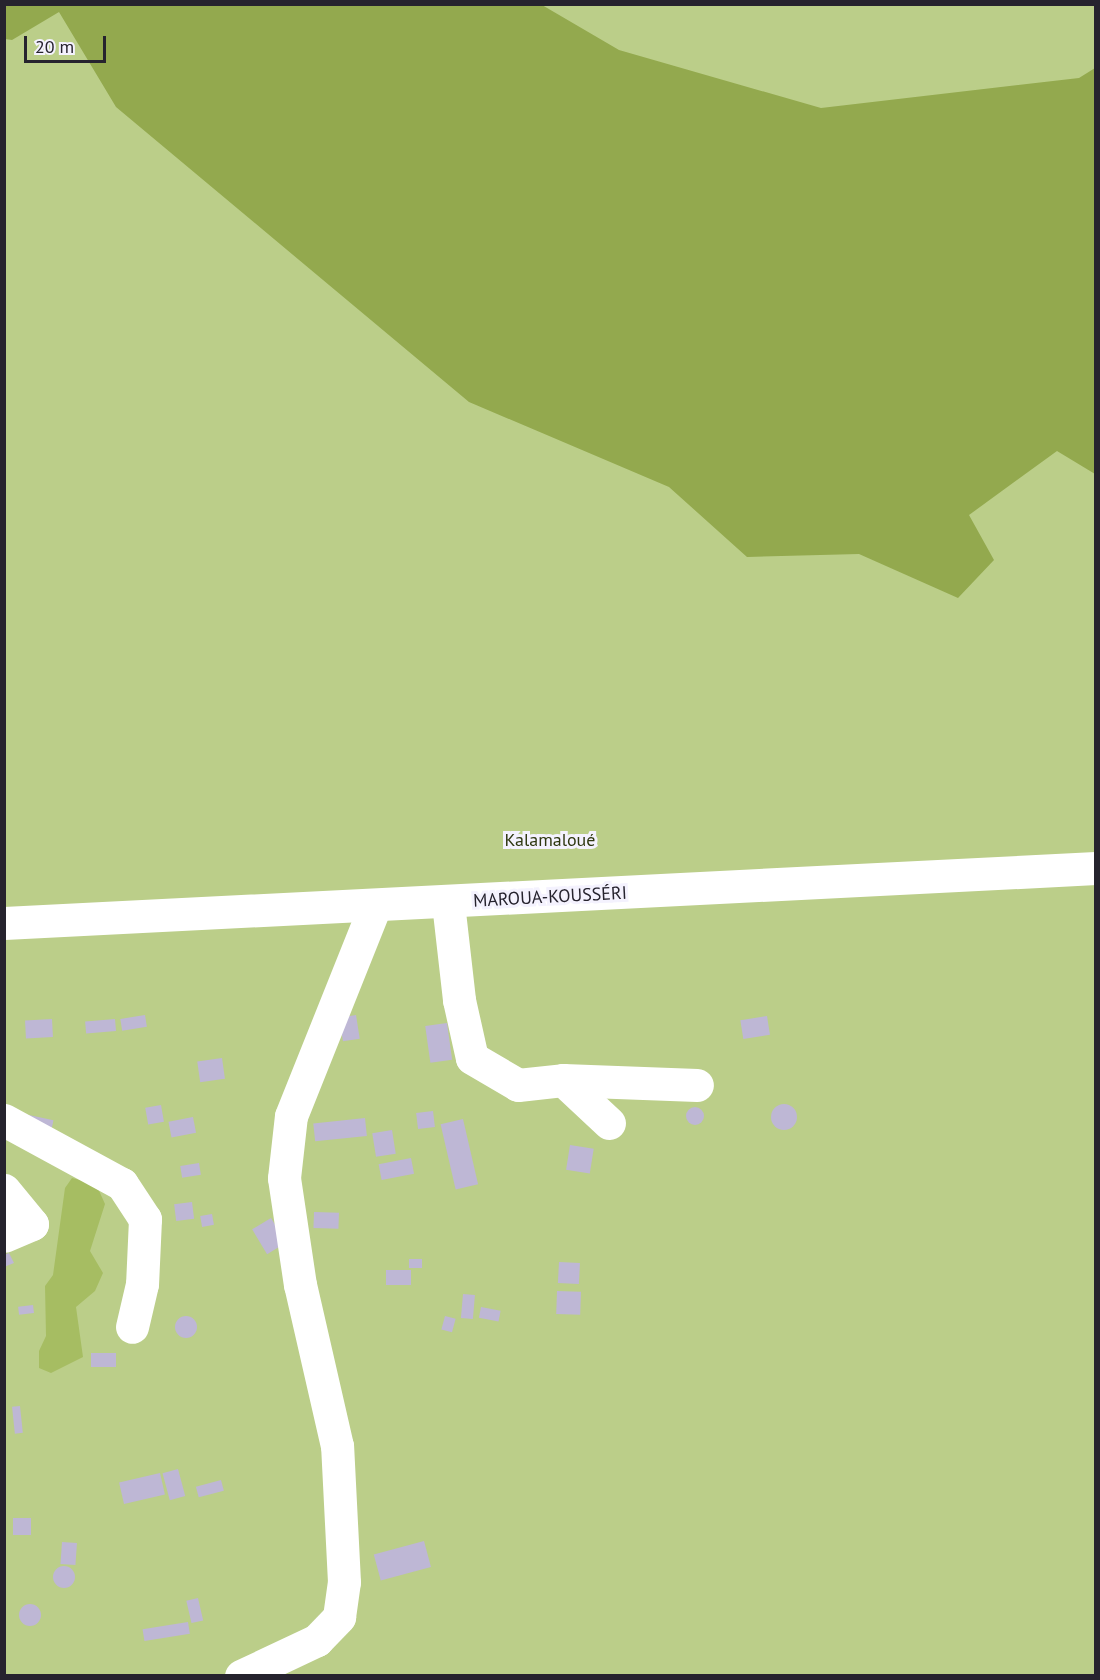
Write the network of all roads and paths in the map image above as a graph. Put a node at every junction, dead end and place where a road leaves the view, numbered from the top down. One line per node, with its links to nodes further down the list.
1 (1095, 868): 2 (main road, MAROUA-KOUSSÉRI)
2 (448, 903): 3 (main road, MAROUA-KOUSSÉRI); 5 (main road)
3 (375, 906): 4 (main road, MAROUA-KOUSSÉRI); 12 (main road)
4 (4, 923)
5 (563, 1080): 6 (main road); 8 (main road)
6 (697, 1085)
7 (4, 1120): 11 (main road)
8 (609, 1123)
9 (4, 1190): 10 (main road)
10 (4, 1236)
11 (132, 1327)
12 (241, 1676)

